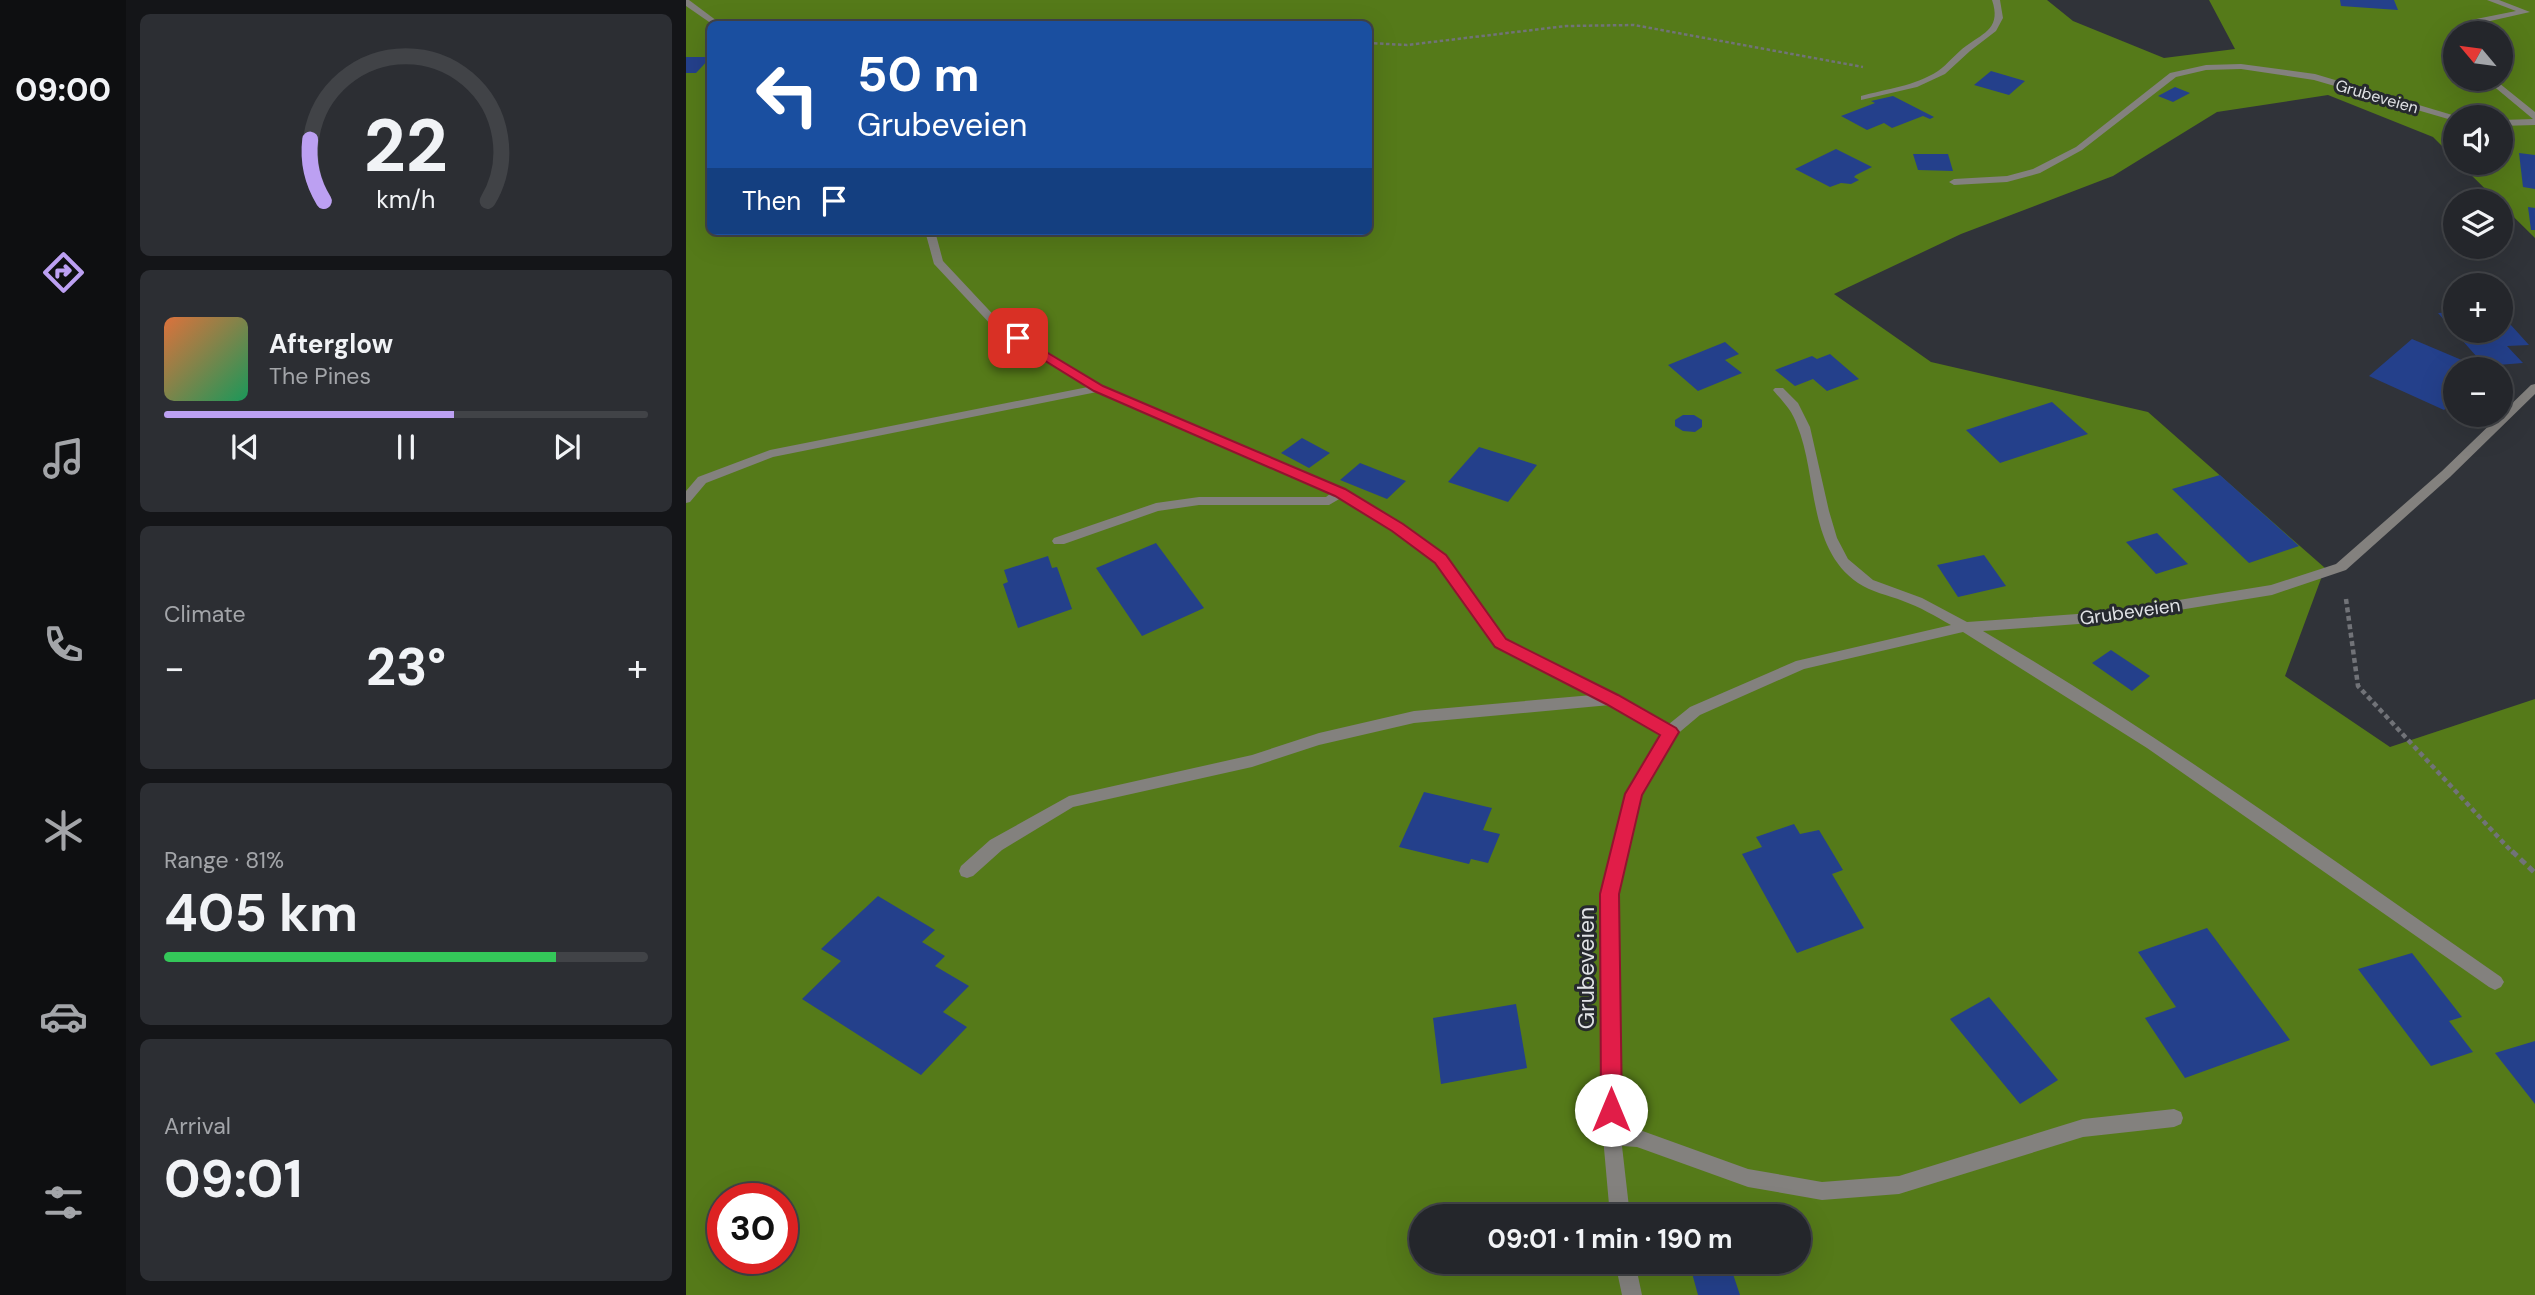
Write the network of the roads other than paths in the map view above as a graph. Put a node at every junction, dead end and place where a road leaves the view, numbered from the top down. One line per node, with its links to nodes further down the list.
1 (1996, 0): 8 (street)
2 (2491, 0): 4 (street)
3 (686, 2): 5 (street)
4 (2530, 13): 6 (street)
5 (713, 21)
6 (2480, 21)
7 (2503, 91): 10 (street)
8 (1864, 99)
9 (2443, 115): 12 (street, Grubeveien)
10 (2535, 119): 11 (street)
11 (2513, 122)
12 (1954, 182)
13 (931, 235): 15 (street)
14 (2535, 387): 20 (street, Grubeveien)
15 (1098, 388): 17 (street); 18 (street)
16 (1779, 390): 20 (street)
17 (1340, 492): 19 (street); 21 (street)
18 (686, 499)
19 (1059, 541)
20 (1964, 627): 22 (street, Grubeveien); 24 (street)
21 (1612, 699): 22 (street); 23 (street)
22 (1670, 732): 26 (street, Grubeveien)
23 (967, 871)
24 (2496, 982)
25 (2175, 1118): 26 (street)
26 (1612, 1136): 27 (street, Grubeveien)
27 (1619, 1204)
28 (1628, 1274): 29 (street)
29 (1632, 1295)

